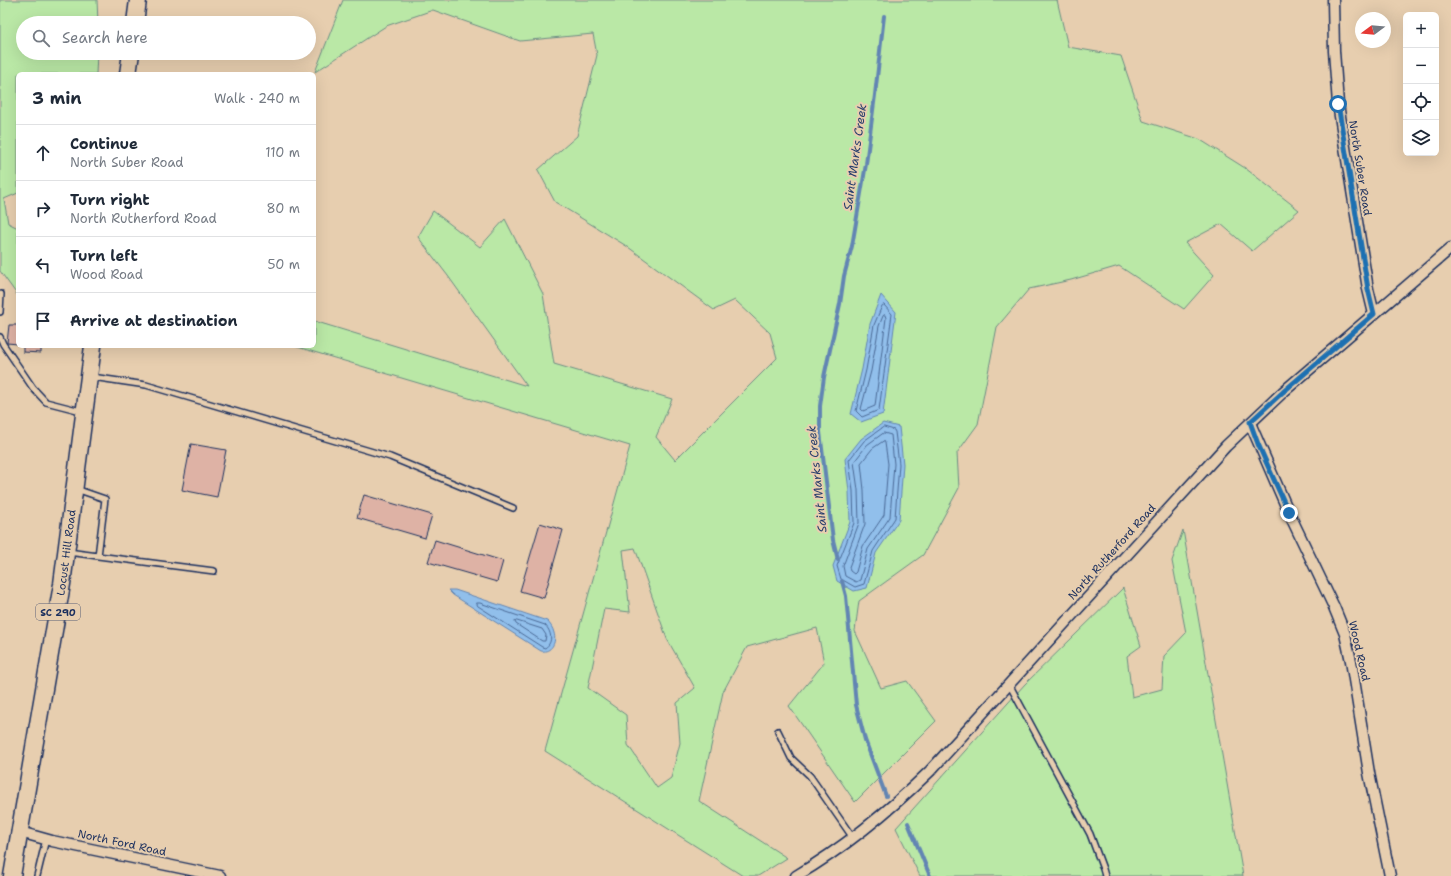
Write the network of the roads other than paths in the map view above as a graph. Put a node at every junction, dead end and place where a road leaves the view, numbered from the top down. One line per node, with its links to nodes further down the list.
1 (138, 0): 3 (main road)
2 (1333, 0): 9 (street, North Suber Road)
3 (136, 16)
4 (130, 60): 5 (main road)
5 (128, 72)
6 (1451, 248): 9 (street, North Rutherford Road)
7 (1, 294): 8 (lane)
8 (0, 312)
9 (1374, 314): 14 (street, North Rutherford Road)
10 (0, 337): 13 (lane)
11 (93, 348): 12 (main road, Locust Hill Road / SC 290)
12 (89, 377): 13 (main road, Locust Hill Road / SC 290); 16 (lane)
13 (84, 412): 15 (main road, Locust Hill Road / SC 290)
14 (1250, 422): 20 (street, North Rutherford Road); 30 (street, Wood Road)
15 (75, 489): 17 (main road, Locust Hill Road / SC 290); 18 (lane)
16 (513, 508)
17 (66, 552): 18 (lane); 22 (main road, Locust Hill Road / SC 290)
18 (98, 556): 19 (lane)
19 (214, 571)
20 (1009, 684): 23 (street, North Rutherford Road); 29 (lane)
21 (778, 731): 23 (lane)
22 (20, 832): 24 (street, North Ford Road); 25 (main road, Locust Hill Road / SC 290)
23 (853, 838): 28 (street, North Rutherford Road)
24 (46, 839): 26 (lane); 27 (street, North Ford Road)
25 (12, 876)
26 (37, 876)
27 (220, 876)
28 (796, 876)
29 (1105, 876)
30 (1390, 876)

